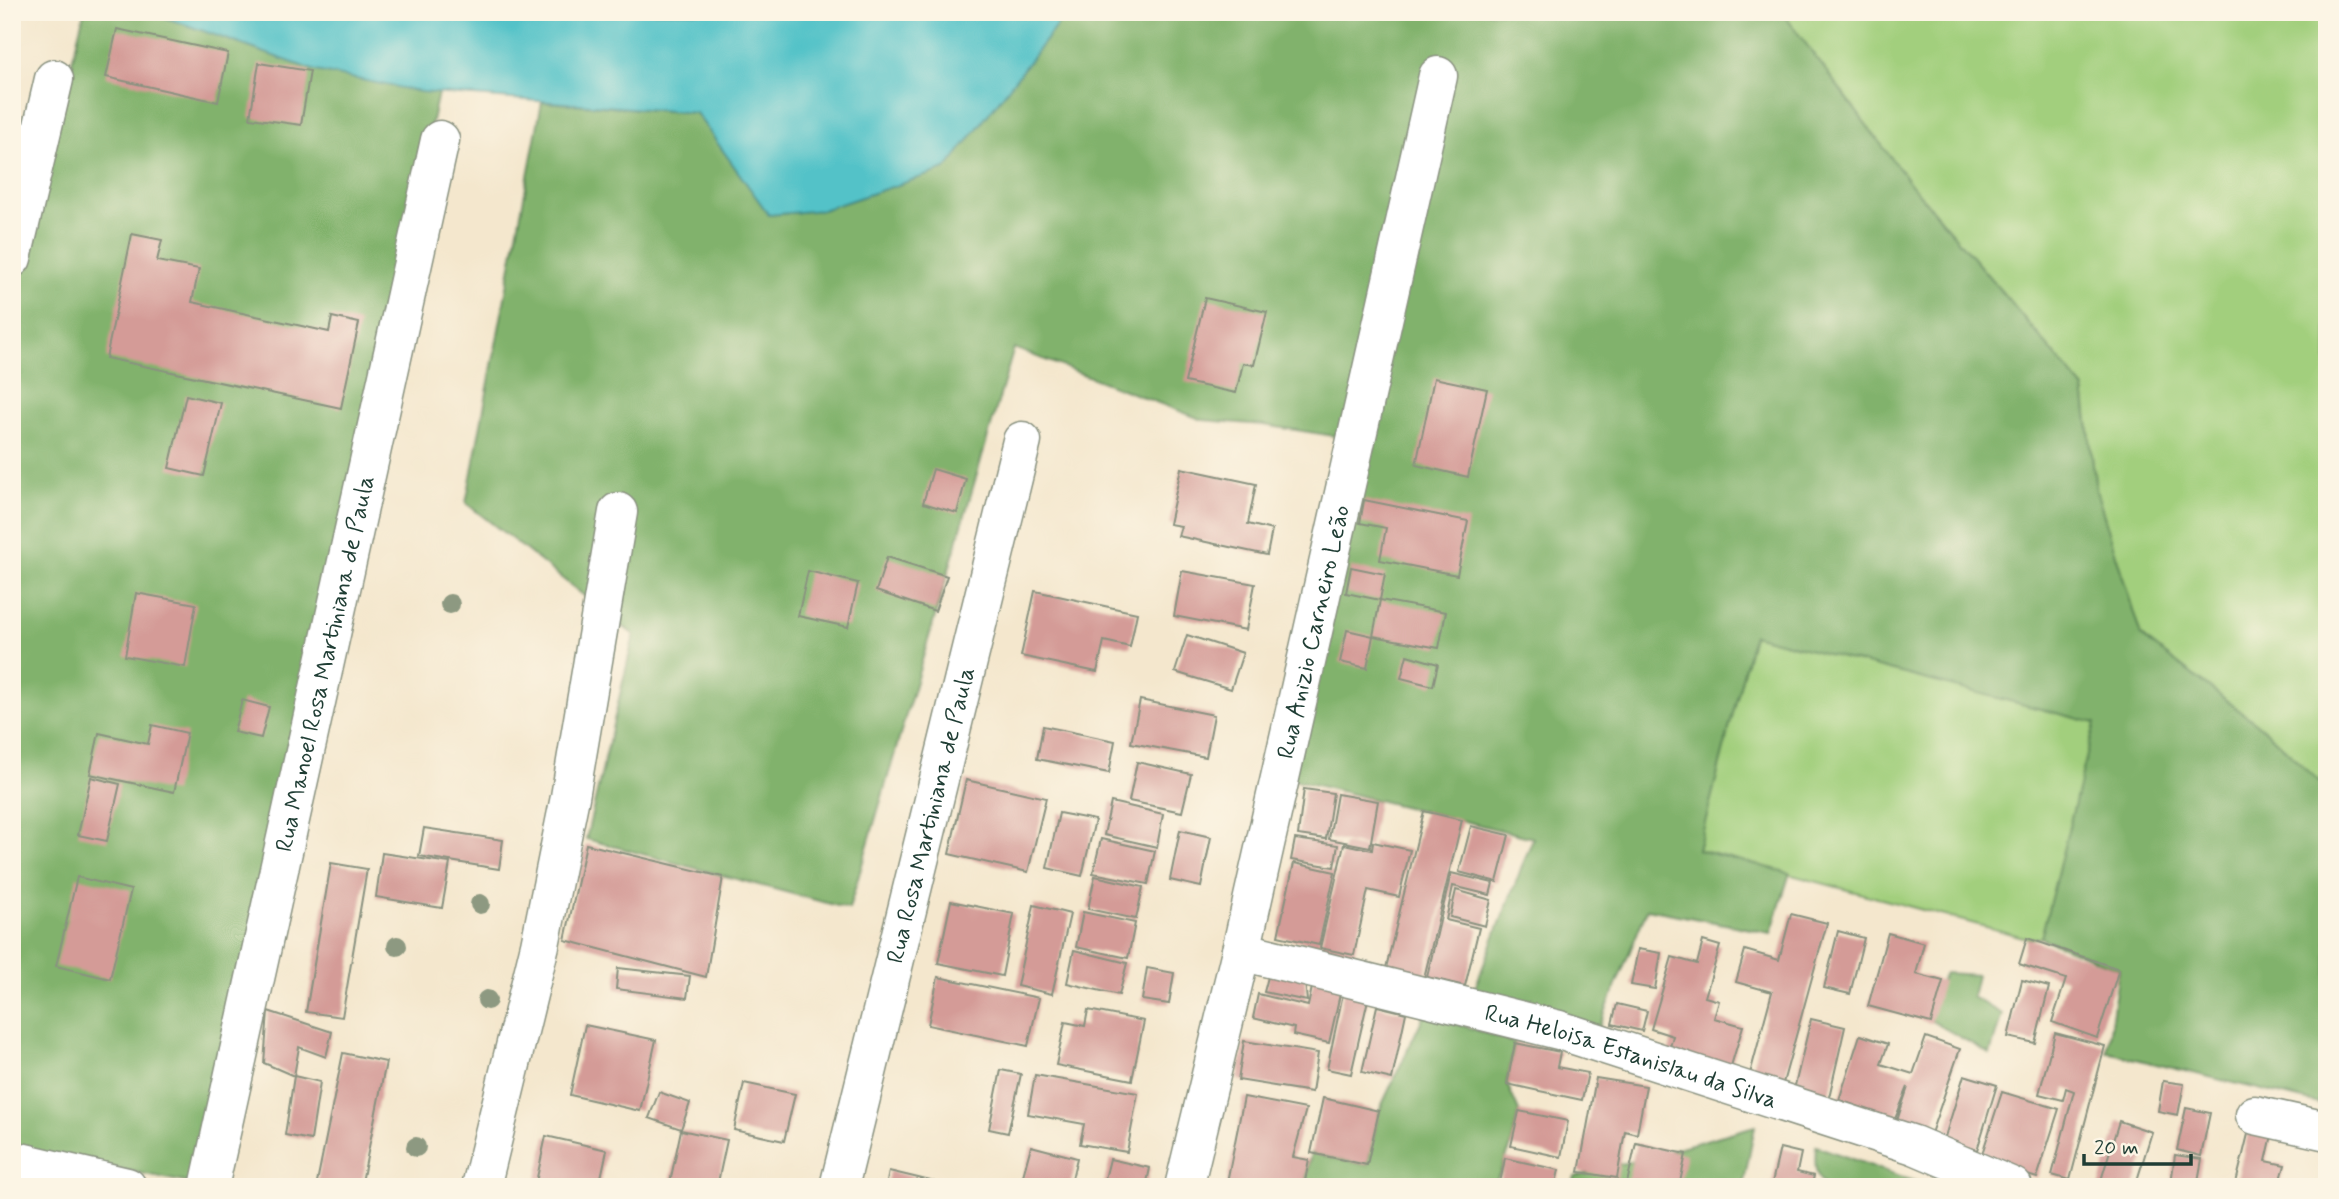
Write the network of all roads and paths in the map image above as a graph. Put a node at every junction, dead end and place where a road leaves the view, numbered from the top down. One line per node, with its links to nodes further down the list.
1 (1438, 76): 7 (street, Rua Anizio Carneiro Leão)
2 (54, 79): 4 (street)
3 (440, 140): 12 (street, Rua Manoel Rosa Martiniana de Paula)
4 (12, 258)
5 (1022, 441): 14 (street, Rua Rosa Martiniana de Paula)
6 (618, 512): 13 (street)
7 (1241, 951): 15 (street, Rua Anizio Carneiro Leão); 16 (street, Rua Heloisa Estanislau da Silva)
8 (2255, 1115): 9 (street)
9 (2327, 1131)
10 (12, 1160): 11 (street)
11 (127, 1187)
12 (209, 1187)
13 (481, 1187)
14 (839, 1187)
15 (1184, 1187)
16 (2013, 1187)

